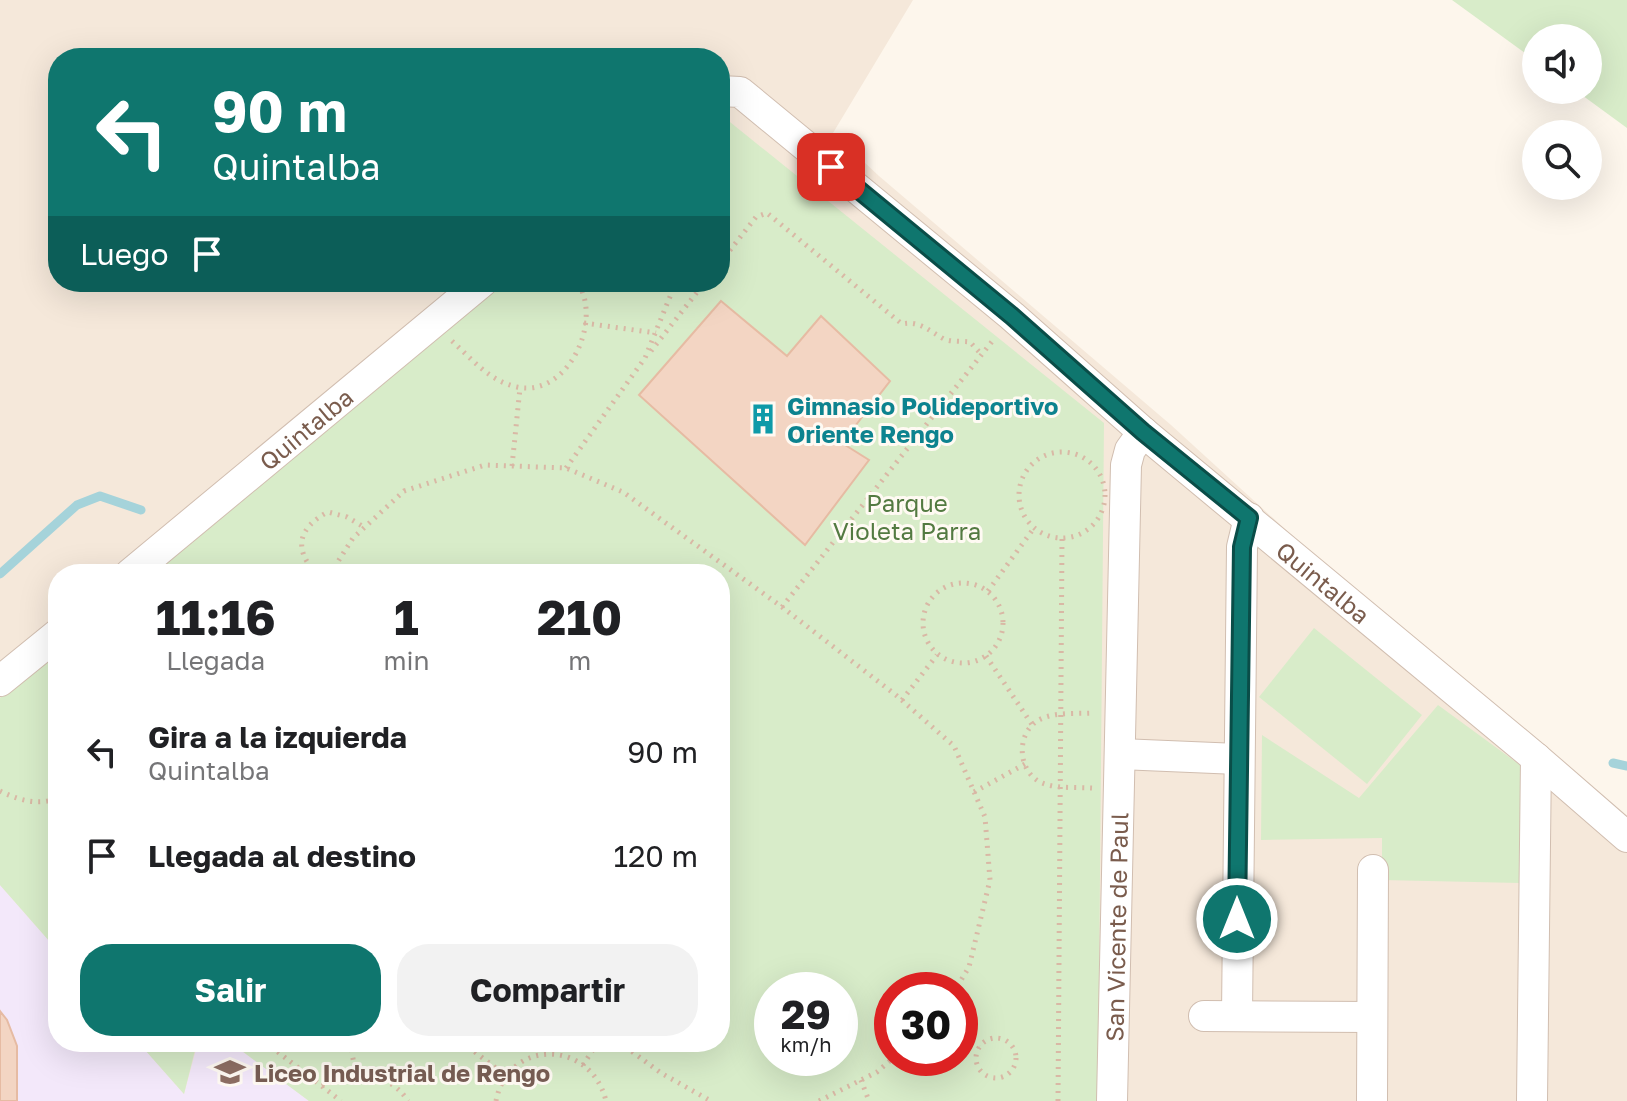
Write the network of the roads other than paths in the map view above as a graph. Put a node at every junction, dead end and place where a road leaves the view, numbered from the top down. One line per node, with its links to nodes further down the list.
1 (730, 92): 3 (street, Quintalba)
2 (470, 292): 5 (street, Quintalba)
3 (1143, 432): 4 (street, Quintalba); 8 (street, San Vicente de Paul)
4 (1249, 518): 9 (street, Quintalba); 10 (street)
5 (142, 564)
6 (48, 642): 7 (street)
7 (0, 681)
8 (1120, 754): 10 (street); 16 (street, San Vicente de Paul)
9 (1536, 758): 11 (street, Quintalba); 18 (street)
10 (1238, 759): 13 (street)
11 (1627, 837)
12 (1373, 870): 15 (street)
13 (1237, 1015): 14 (street); 15 (street)
14 (1204, 1016)
15 (1372, 1017): 17 (street)
16 (1112, 1101)
17 (1372, 1101)
18 (1532, 1101)

